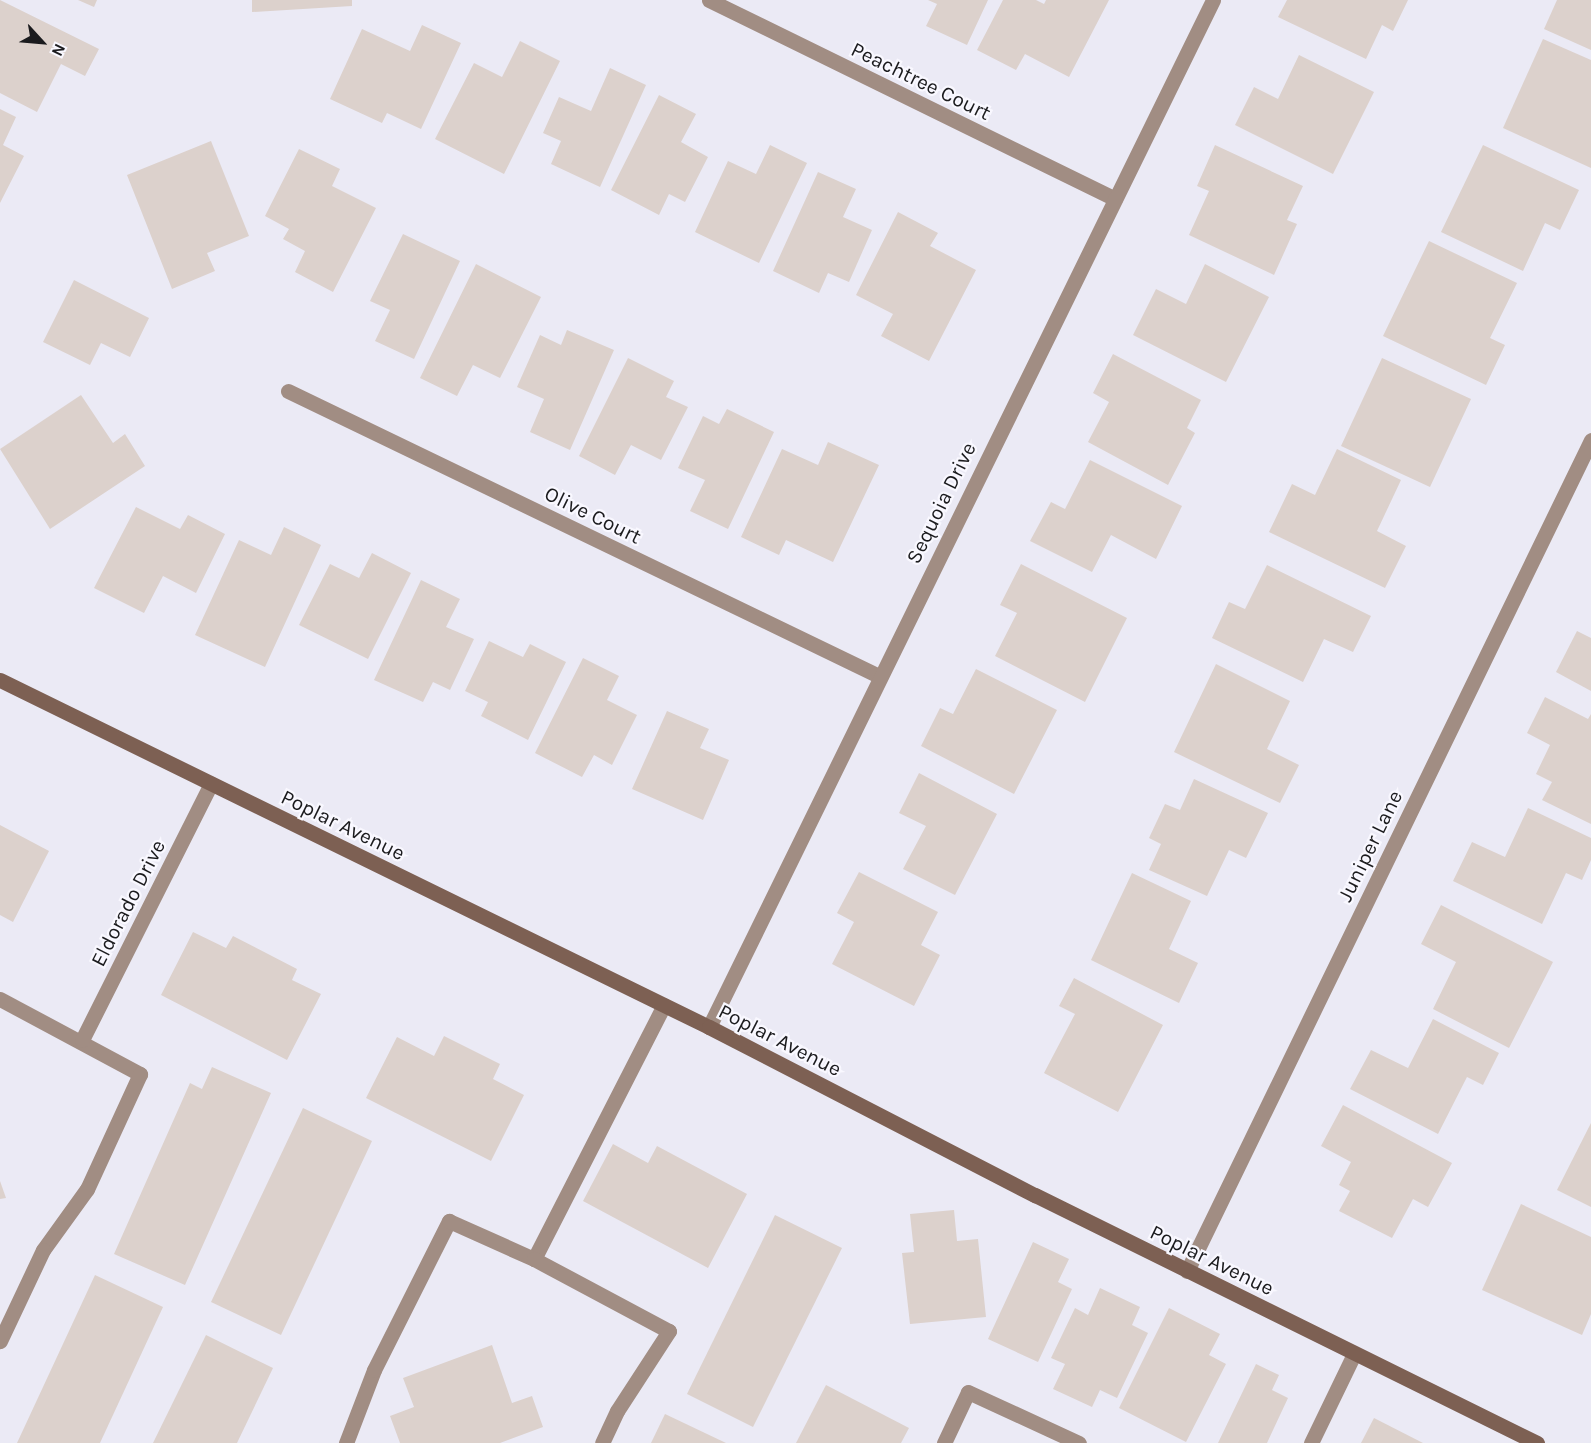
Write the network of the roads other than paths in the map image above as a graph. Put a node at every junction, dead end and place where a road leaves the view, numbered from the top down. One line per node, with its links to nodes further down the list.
1 (710, 0): 3 (street, Peachtree Court)
2 (1213, 0): 3 (street, Sequoia Drive)
3 (1115, 199): 6 (street, Sequoia Drive)
4 (288, 391): 6 (street, Olive Court)
5 (1591, 440): 14 (street, Juniper Lane)
6 (879, 676): 11 (street, Sequoia Drive)
7 (0, 681): 8 (street, Poplar Avenue)
8 (211, 784): 10 (street, Poplar Avenue); 12 (street, Eldorado Drive)
9 (0, 999): 12 (street)
10 (664, 1005): 11 (street, Poplar Avenue); 13 (street)
11 (709, 1027): 14 (street, Poplar Avenue)
12 (82, 1040): 15 (street)
13 (534, 1259): 17 (street); 18 (street)
14 (1187, 1271): 16 (street, Poplar Avenue)
15 (0, 1341)
16 (1354, 1354): 21 (street); 22 (street, Poplar Avenue)
17 (346, 1443)
18 (602, 1443)
19 (944, 1443): 20 (street)
20 (1079, 1443)
21 (1311, 1443)
22 (1537, 1443)

